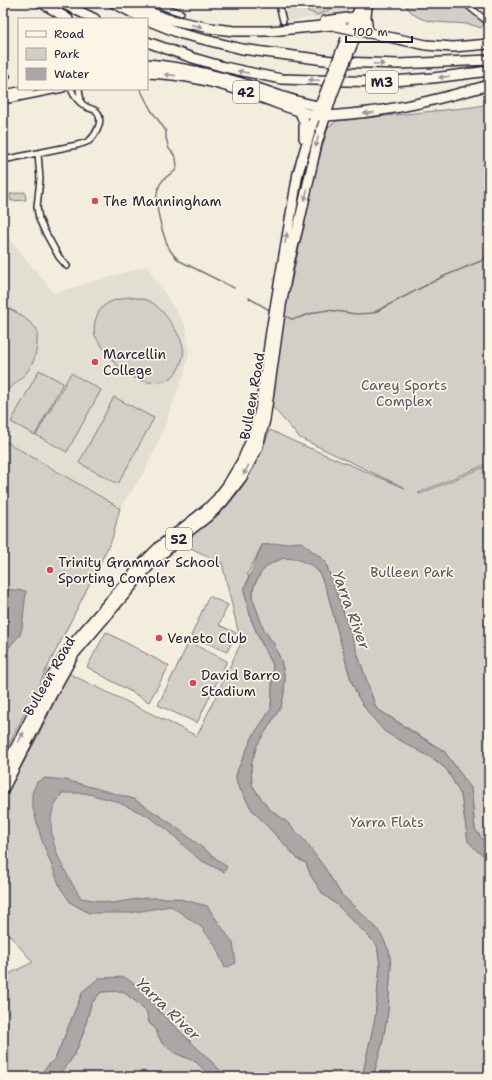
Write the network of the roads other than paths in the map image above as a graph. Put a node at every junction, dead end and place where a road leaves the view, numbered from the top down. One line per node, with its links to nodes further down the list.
1 (42, 3): 11 (highway)
2 (62, 3): 12 (highway)
3 (114, 3): 13 (highway)
4 (156, 3): 9 (street)
5 (281, 3): 15 (street)
6 (465, 3): 16 (street)
7 (133, 4): 17 (highway, one-way to 17); 22 (highway, M3)
8 (366, 4): 10 (main road, Bulleen Road); 18 (highway); 19 (main road, Bulleen Road)
9 (181, 13)
10 (355, 17): 17 (highway); 19 (main road, Bulleen Road)
11 (66, 18)
12 (93, 18)
13 (142, 18)
14 (148, 20): 22 (highway, M3)
15 (283, 21)
16 (488, 22)
17 (270, 31): 19 (highway)
18 (368, 33): 19 (highway); 21 (highway)
19 (352, 35): 34 (highway, Bulleen Road, bridge)
20 (148, 42): 25 (highway, M3, one-way to 20)
21 (489, 44)
22 (242, 49): 23 (highway, M3, one-way to 23)
23 (489, 60)
24 (148, 64): 38 (highway, 42)
25 (489, 72)
26 (148, 73): 39 (highway, 42, one-way to 26)
27 (489, 85): 41 (highway, one-way to 41)
28 (18, 86): 29 (main road)
29 (3, 90)
30 (26, 90): 35 (main road)
31 (58, 90): 36 (street)
32 (71, 90): 37 (street)
33 (79, 90): 37 (street)
34 (329, 93): 38 (highway, Bulleen Road); 41 (highway, Bulleen Road)
35 (3, 95)
36 (3, 101)
37 (81, 103): 43 (street)
38 (319, 106): 40 (highway, Bulleen Road / 52)
39 (300, 112): 40 (highway, 42); 42 (highway)
40 (315, 116): 41 (highway, 42); 42 (highway, Bulleen Road / 52)
41 (325, 116): 46 (highway, Bulleen Road / 52, one-way to 46)
42 (303, 151): 46 (highway, Bulleen Road / 52, one-way to 42)
43 (38, 153): 44 (street); 45 (street)
44 (3, 160)
45 (67, 266)
46 (274, 332): 47 (highway, Bulleen Road / 52, one-way to 46); 48 (highway, Bulleen Road / 52, one-way to 48)
47 (3, 772)
48 (3, 790)

